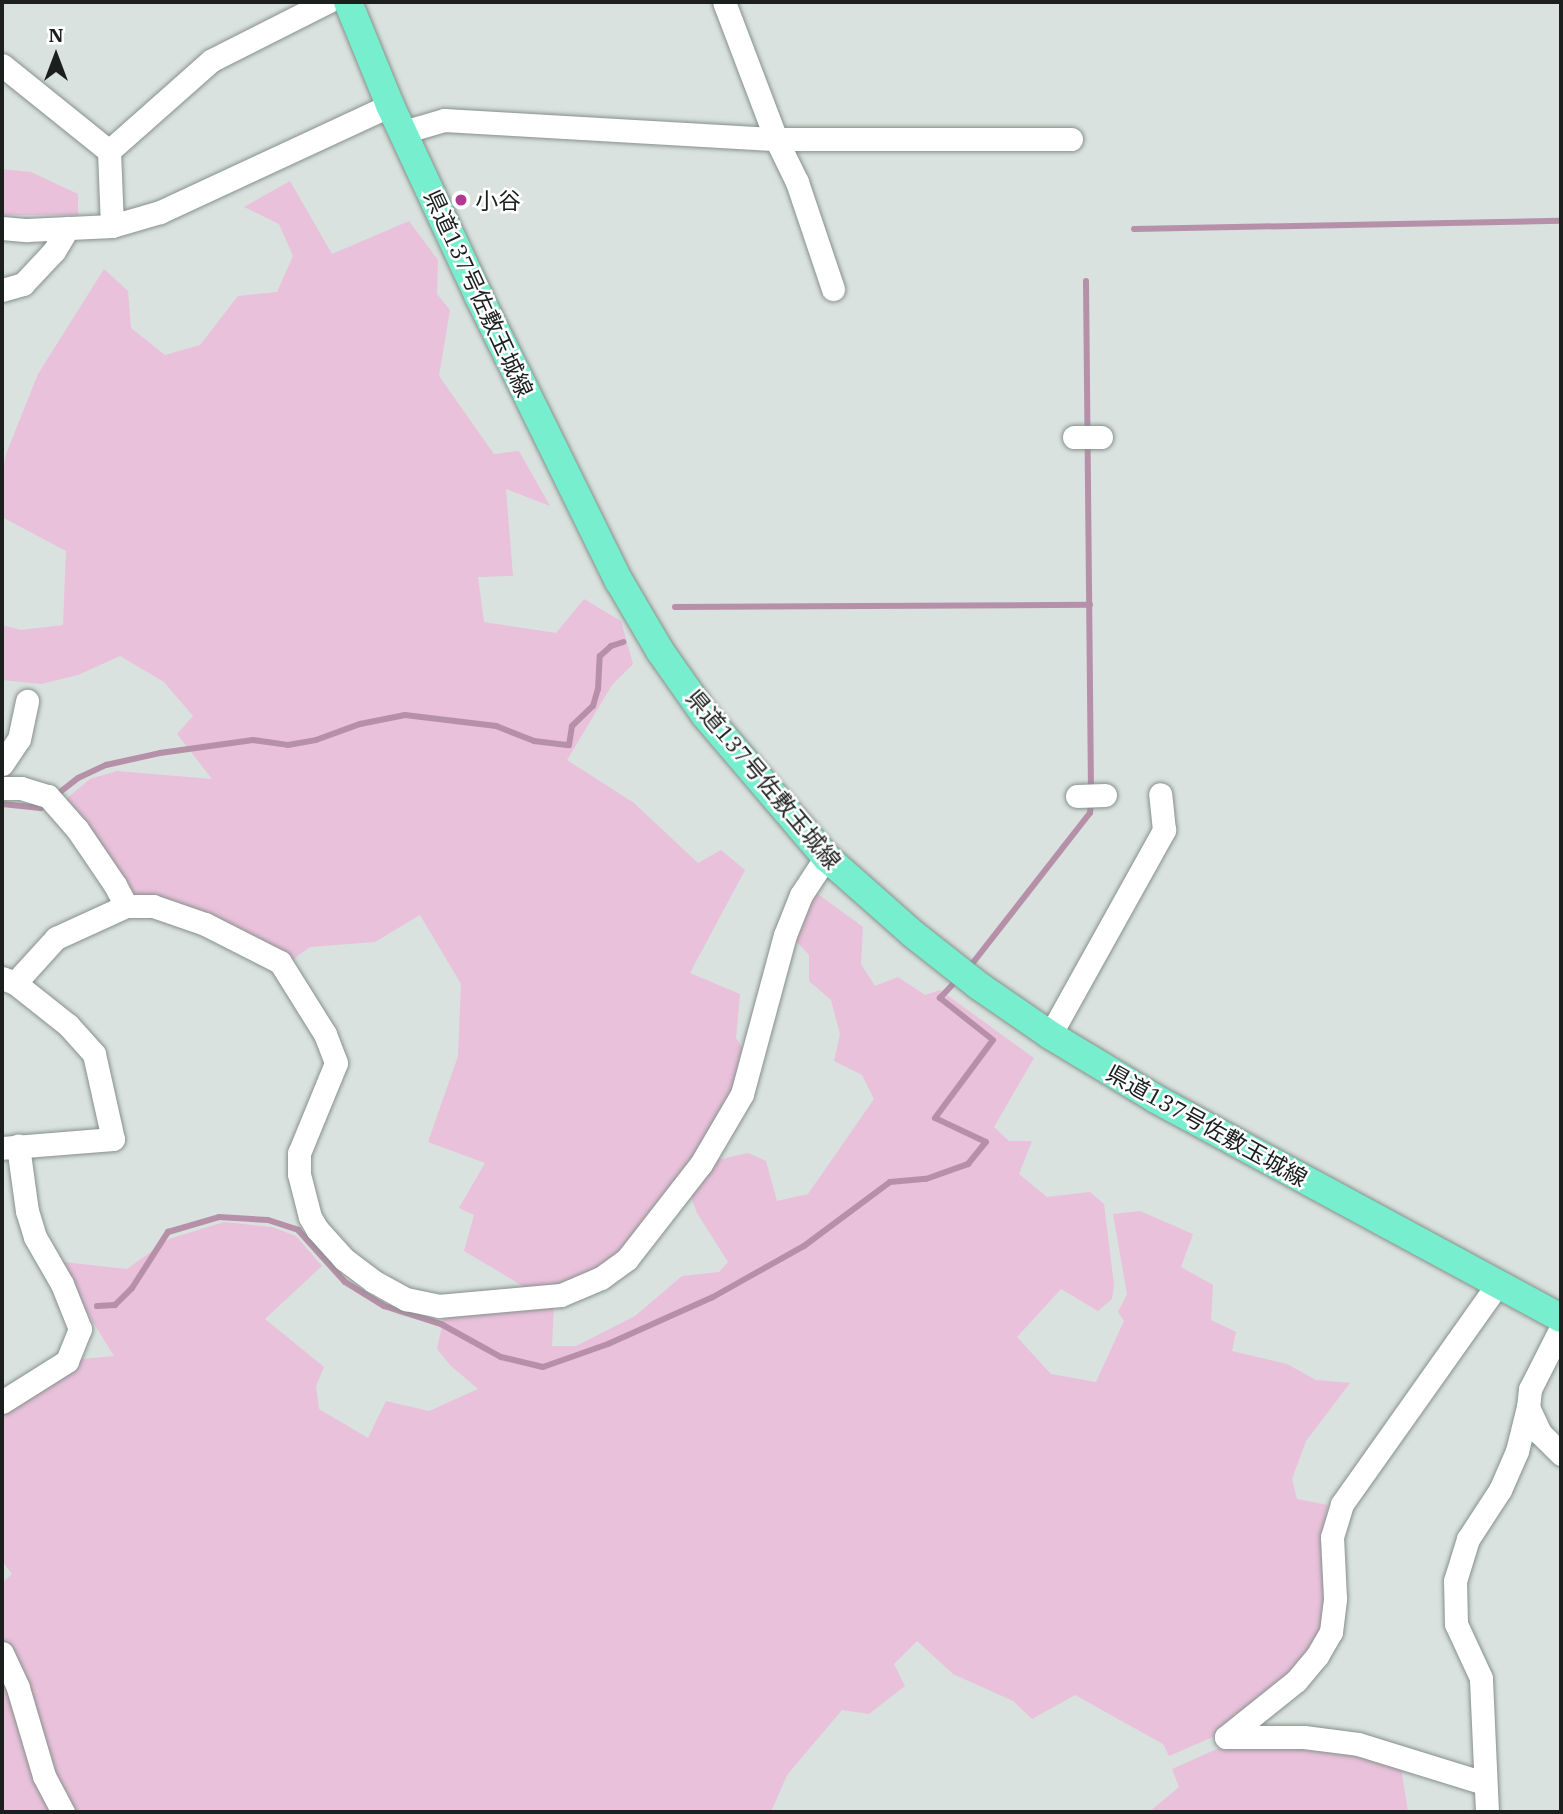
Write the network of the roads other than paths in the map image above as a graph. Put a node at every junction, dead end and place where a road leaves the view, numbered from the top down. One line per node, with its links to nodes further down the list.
1 (327, 2): 9 (street)
2 (348, 2): 5 (main road, 県道137号佐敷玉城線)
3 (724, 2): 7 (street)
4 (2, 65): 9 (street)
5 (390, 105): 6 (main road, 県道137号佐敷玉城線); 10 (street)
6 (404, 132): 7 (street); 23 (main road, 県道137号佐敷玉城線)
7 (776, 139): 8 (street); 13 (street)
8 (1071, 139)
9 (108, 150): 10 (street)
10 (112, 226): 12 (street)
11 (2, 228): 12 (street)
12 (68, 228): 14 (street)
13 (833, 289)
14 (2, 290)
15 (1074, 437): 16 (street)
16 (1100, 437)
17 (27, 701): 18 (street)
18 (2, 764)
19 (2, 788): 24 (street)
20 (1160, 794): 26 (street)
21 (1105, 795): 22 (street)
22 (1077, 796)
23 (826, 857): 24 (street); 26 (main road, 県道137号佐敷玉城線)
24 (126, 906): 25 (street)
25 (9, 980): 27 (street)
26 (1050, 1035): 28 (main road, 県道137号佐敷玉城線)
27 (10, 1147): 31 (street)
28 (1498, 1284): 29 (main road, 県道137号佐敷玉城線); 35 (street)
29 (1561, 1318)
30 (1561, 1328): 32 (street)
31 (2, 1402)
32 (1528, 1407): 33 (street); 35 (street)
33 (1561, 1454)
34 (2, 1653): 36 (street)
35 (1484, 1783): 37 (street)
36 (63, 1812)
37 (1487, 1812)

